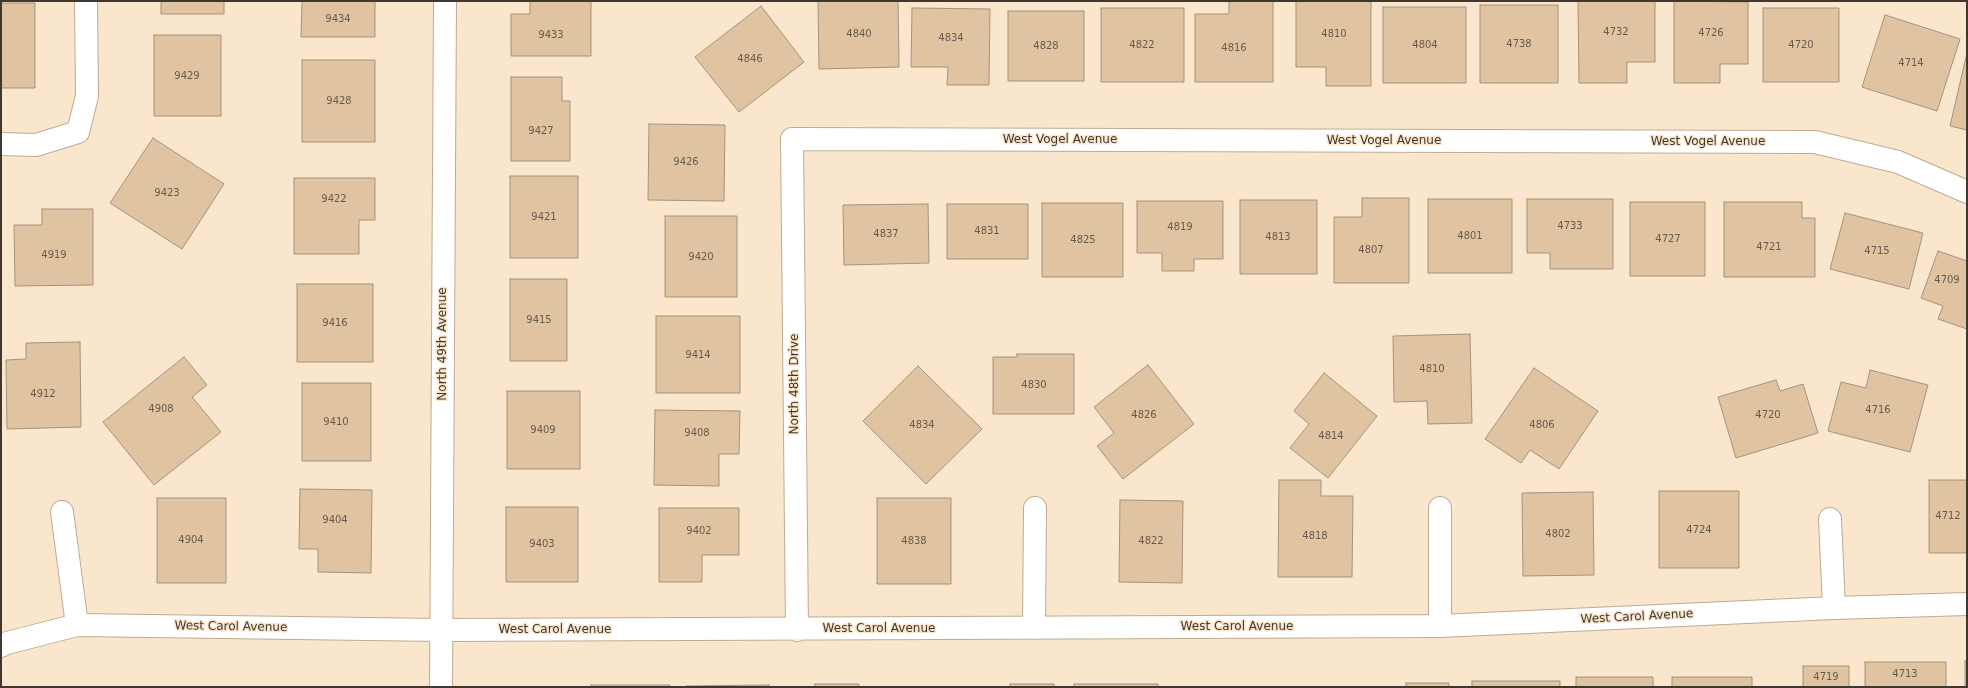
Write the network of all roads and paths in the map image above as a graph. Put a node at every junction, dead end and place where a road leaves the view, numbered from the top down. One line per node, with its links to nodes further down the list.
1 (86, 1): 4 (street)
2 (445, 1): 15 (street, North 49th Avenue)
3 (792, 139): 5 (street, West Vogel Avenue); 16 (street, North 48th Drive)
4 (1, 144)
5 (1967, 192)
6 (1035, 508): 14 (street)
7 (1440, 508): 13 (street)
8 (62, 512): 12 (street)
9 (1830, 519): 11 (street)
10 (1967, 604): 11 (street, West Carol Avenue)
11 (1834, 608): 13 (street, West Carol Avenue)
12 (77, 625): 15 (street, West Carol Avenue); 17 (street, West Carol Avenue)
13 (1440, 626): 14 (street, West Carol Avenue)
14 (1034, 628): 16 (street, West Carol Avenue)
15 (440, 630): 16 (street, West Carol Avenue); 18 (street, North 49th Avenue)
16 (797, 630)
17 (1, 646)
18 (440, 687)

